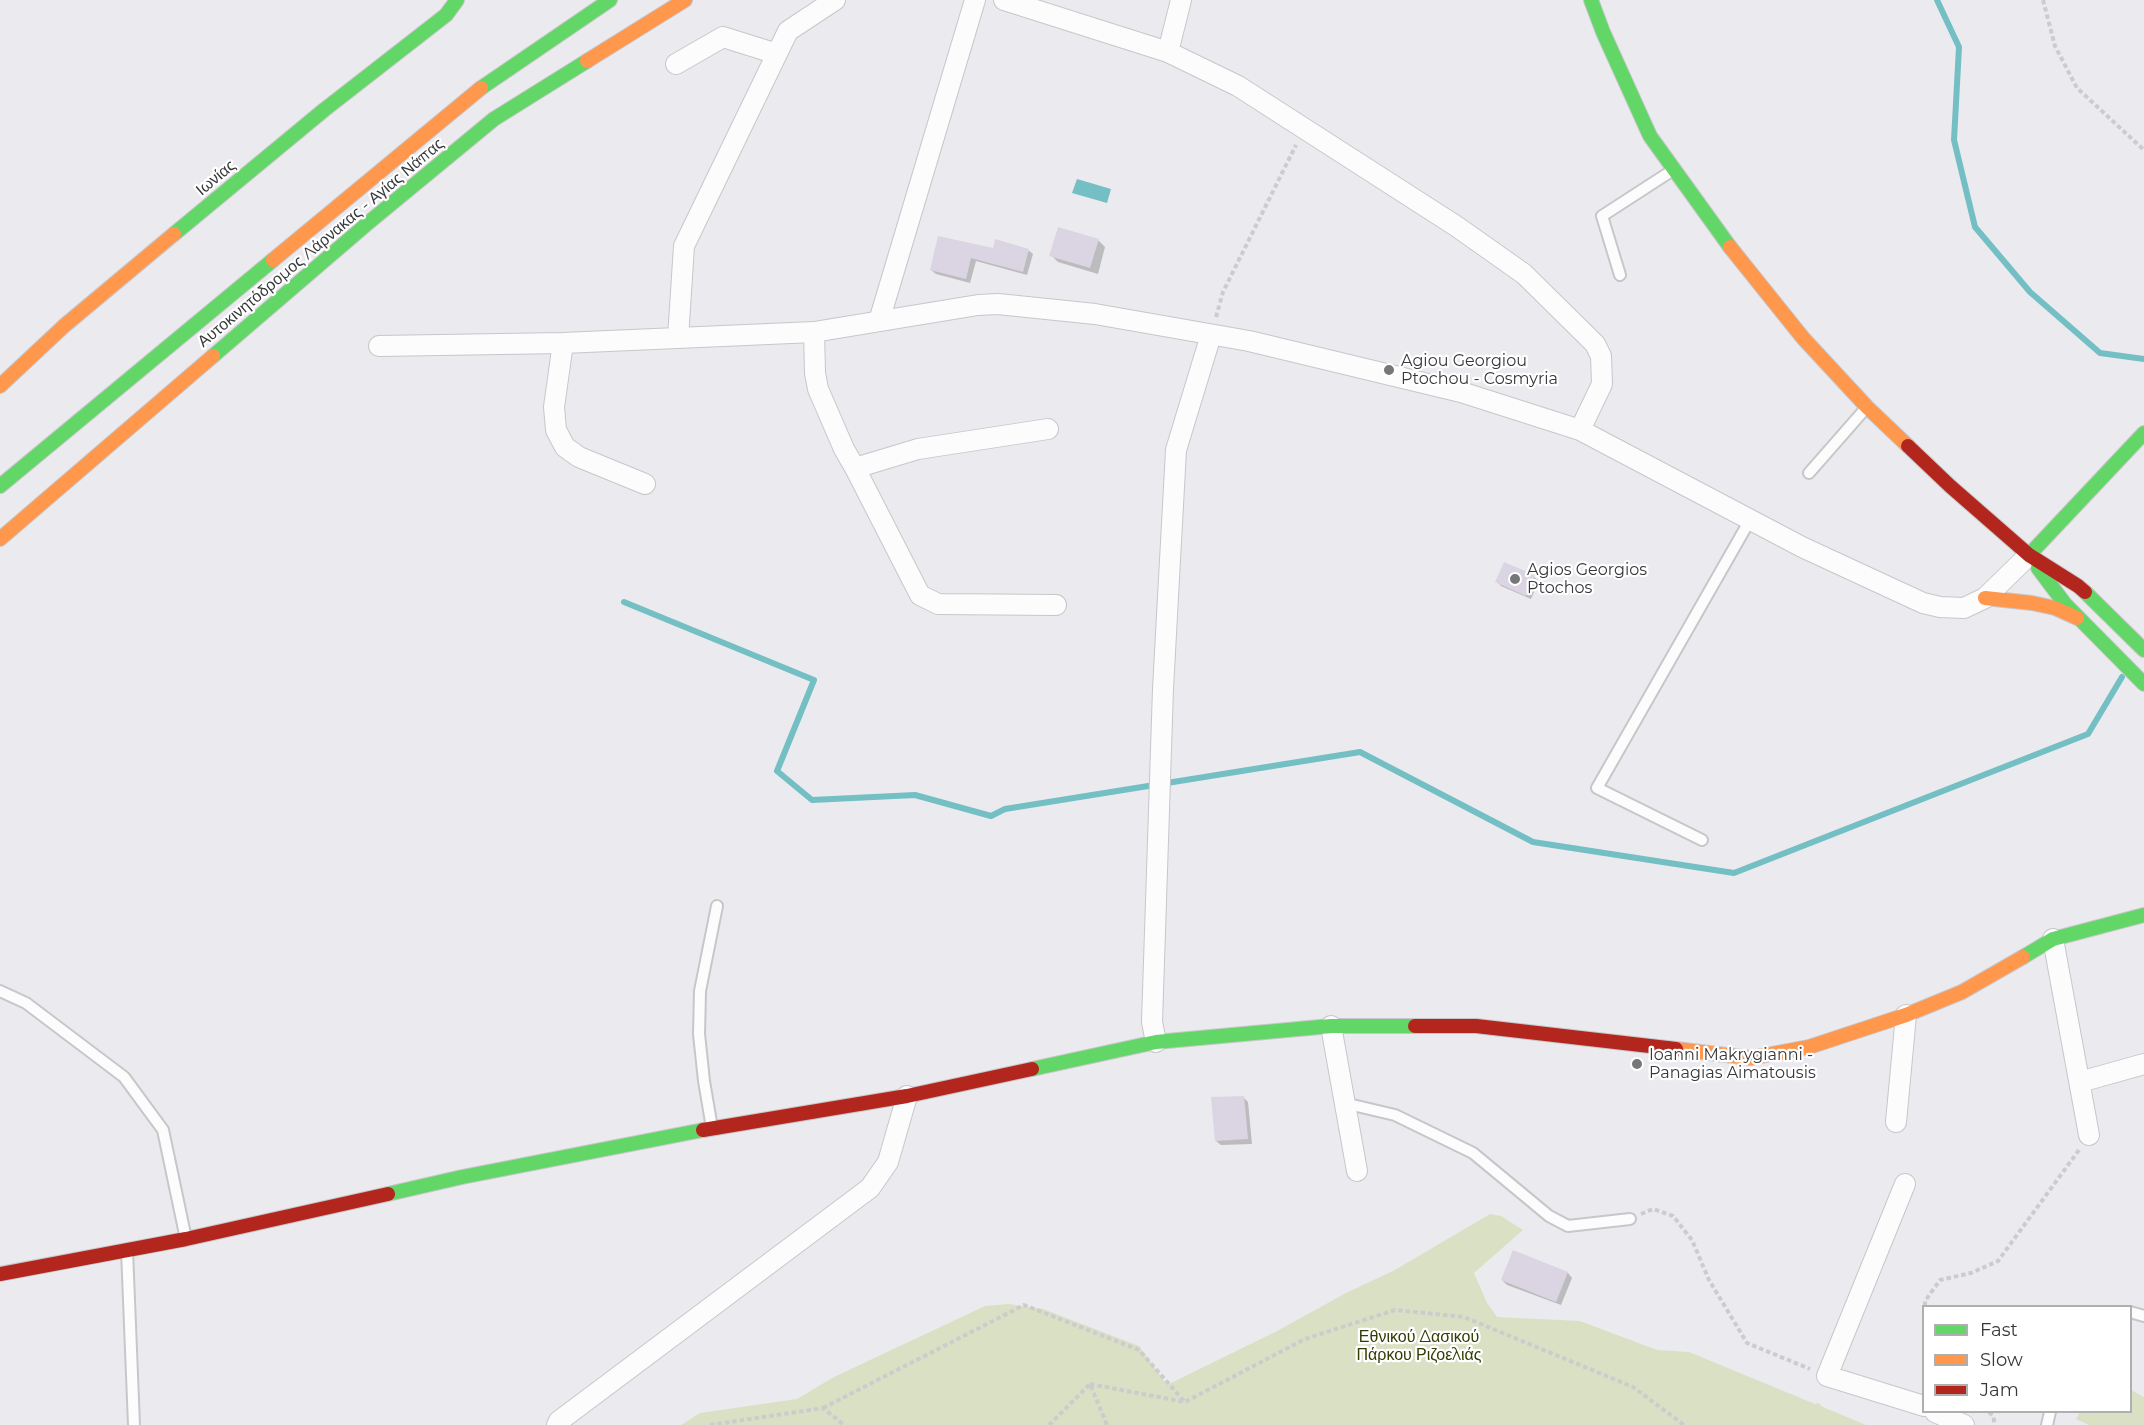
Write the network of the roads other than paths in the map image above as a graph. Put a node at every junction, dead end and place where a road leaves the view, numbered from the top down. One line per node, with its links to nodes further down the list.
1 (458, 0): 20 (main road, Ιωνίας)
2 (610, 0): 28 (main road)
3 (685, 0): 30 (main road, Αυτοκινητόδρομος Λάρνακας - Αγίας Νάπας)
4 (835, 0): 10 (street)
5 (975, 0): 14 (street)
6 (1004, 0): 9 (street)
7 (1181, 0): 9 (street)
8 (1591, 0): 12 (main road)
9 (1168, 52): 23 (street)
10 (777, 54): 11 (street); 17 (street)
11 (676, 64)
12 (1674, 169): 13 (lane); 21 (main road)
13 (1620, 275)
14 (879, 321): 15 (street); 16 (street)
15 (813, 332): 17 (street); 25 (street)
16 (1211, 335): 23 (street); 44 (street)
17 (678, 338): 18 (street)
18 (562, 343): 19 (street); 27 (street)
19 (379, 346)
20 (0, 386)
21 (1867, 407): 26 (lane); 31 (main road)
22 (1048, 429): 25 (street)
23 (1580, 430): 29 (street)
24 (2144, 433): 31 (main road)
25 (855, 468): 33 (street)
26 (1809, 473)
27 (645, 484)
28 (0, 486)
29 (1750, 520): 32 (street); 37 (lane)
30 (0, 539)
31 (2029, 555): 32 (street); 34 (main road); 35 (main road)
32 (1985, 598): 34 (main road)
33 (1056, 605)
34 (2077, 618): 36 (main road)
35 (2139, 645)
36 (2139, 679)
37 (1702, 840)
38 (717, 906): 50 (lane)
39 (2144, 915): 40 (main road)
40 (2053, 939): 42 (main road); 46 (street)
41 (0, 991): 55 (lane)
42 (1906, 1015): 43 (main road); 49 (street)
43 (1331, 1026): 44 (main road); 48 (street)
44 (1156, 1042): 47 (main road)
45 (2144, 1064): 46 (street)
46 (2080, 1082): 51 (street)
47 (907, 1096): 50 (main road); 61 (street)
48 (1344, 1102): 52 (street); 54 (lane)
49 (1896, 1122)
50 (712, 1128): 55 (main road)
51 (2089, 1135)
52 (1357, 1171)
53 (1905, 1184): 58 (street)
54 (1630, 1219)
55 (186, 1239): 56 (main road)
56 (127, 1250): 57 (main road); 60 (lane)
57 (0, 1274)
58 (1922, 1406)
59 (1937, 1413): 62 (street)
60 (134, 1425)
61 (557, 1425)
62 (1964, 1425)

